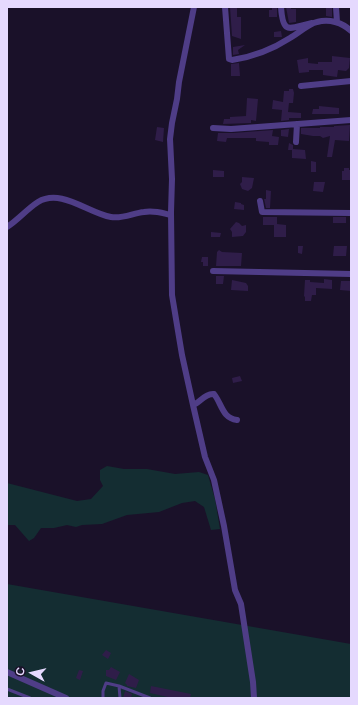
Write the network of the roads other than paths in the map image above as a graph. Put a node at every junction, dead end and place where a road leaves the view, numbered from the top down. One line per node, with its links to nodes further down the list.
1 (194, 7): 16 (street)
2 (225, 7): 5 (street)
3 (281, 7): 5 (street)
4 (336, 7): 6 (street)
5 (315, 22): 6 (street)
6 (336, 22): 7 (street)
7 (351, 31)
8 (351, 81): 9 (street)
9 (301, 86)
10 (351, 120): 11 (street)
11 (297, 124): 12 (street); 13 (street)
12 (213, 128)
13 (296, 142)
14 (260, 201): 15 (street)
15 (351, 213)
16 (171, 215): 17 (street); 20 (street)
17 (7, 227)
18 (213, 271): 19 (street)
19 (351, 274)
20 (192, 405): 21 (street); 30 (street)
21 (237, 420)
22 (7, 672): 26 (street)
23 (119, 686): 27 (lane); 28 (lane); 29 (lane)
24 (7, 689): 25 (lane)
25 (30, 698)
26 (66, 698)
27 (103, 698)
28 (120, 698)
29 (150, 698)
30 (254, 698)

